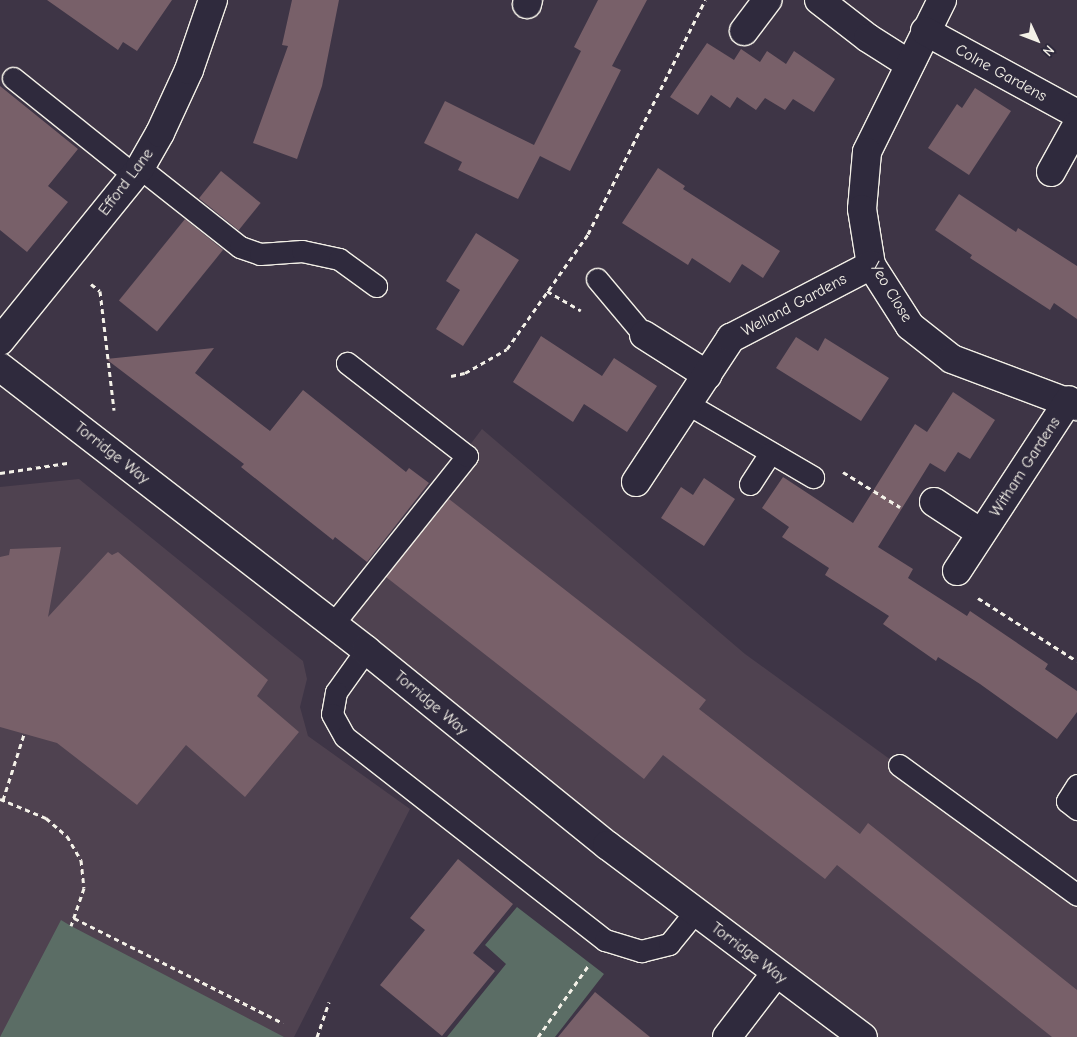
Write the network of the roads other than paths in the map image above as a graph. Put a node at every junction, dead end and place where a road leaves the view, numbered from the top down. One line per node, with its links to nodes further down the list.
1 (213, 0): 11 (street, Efford Lane)
2 (768, 0): 5 (street)
3 (820, 0): 7 (street)
4 (942, 0): 6 (street, Yeo Close)
5 (744, 31)
6 (925, 31): 7 (street, Yeo Close); 9 (street, Colne Gardens)
7 (909, 64): 13 (street, Yeo Close)
8 (13, 78): 11 (lane)
9 (1077, 114)
10 (1077, 125): 12 (street)
11 (137, 172): 15 (lane); 17 (street, Efford Lane)
12 (1051, 172)
13 (871, 265): 20 (street, Welland Gardens); 21 (street, Yeo Close)
14 (597, 279): 16 (lane)
15 (376, 286)
16 (644, 335): 20 (street)
17 (0, 341)
18 (347, 363): 30 (lane)
19 (0, 367): 30 (street, Torridge Way)
20 (707, 375): 22 (street, Welland Gardens)
21 (1073, 403): 28 (street, Witham Gardens)
22 (688, 404): 23 (lane); 25 (street, Welland Gardens)
23 (770, 453): 24 (lane); 26 (lane)
24 (813, 478)
25 (636, 482)
26 (750, 484)
27 (934, 502): 28 (street, Witham Gardens)
28 (981, 533): 29 (street, Witham Gardens)
29 (957, 571)
30 (333, 624): 31 (street, Torridge Way)
31 (366, 650): 36 (street, Torridge Way); 36 (lane)
32 (899, 764): 35 (lane)
33 (1077, 785): 34 (lane)
34 (1077, 809)
35 (1077, 895)
36 (695, 912): 37 (street, Torridge Way)
37 (776, 973): 38 (street); 39 (street, Torridge Way)
38 (727, 1037)
39 (863, 1037)

